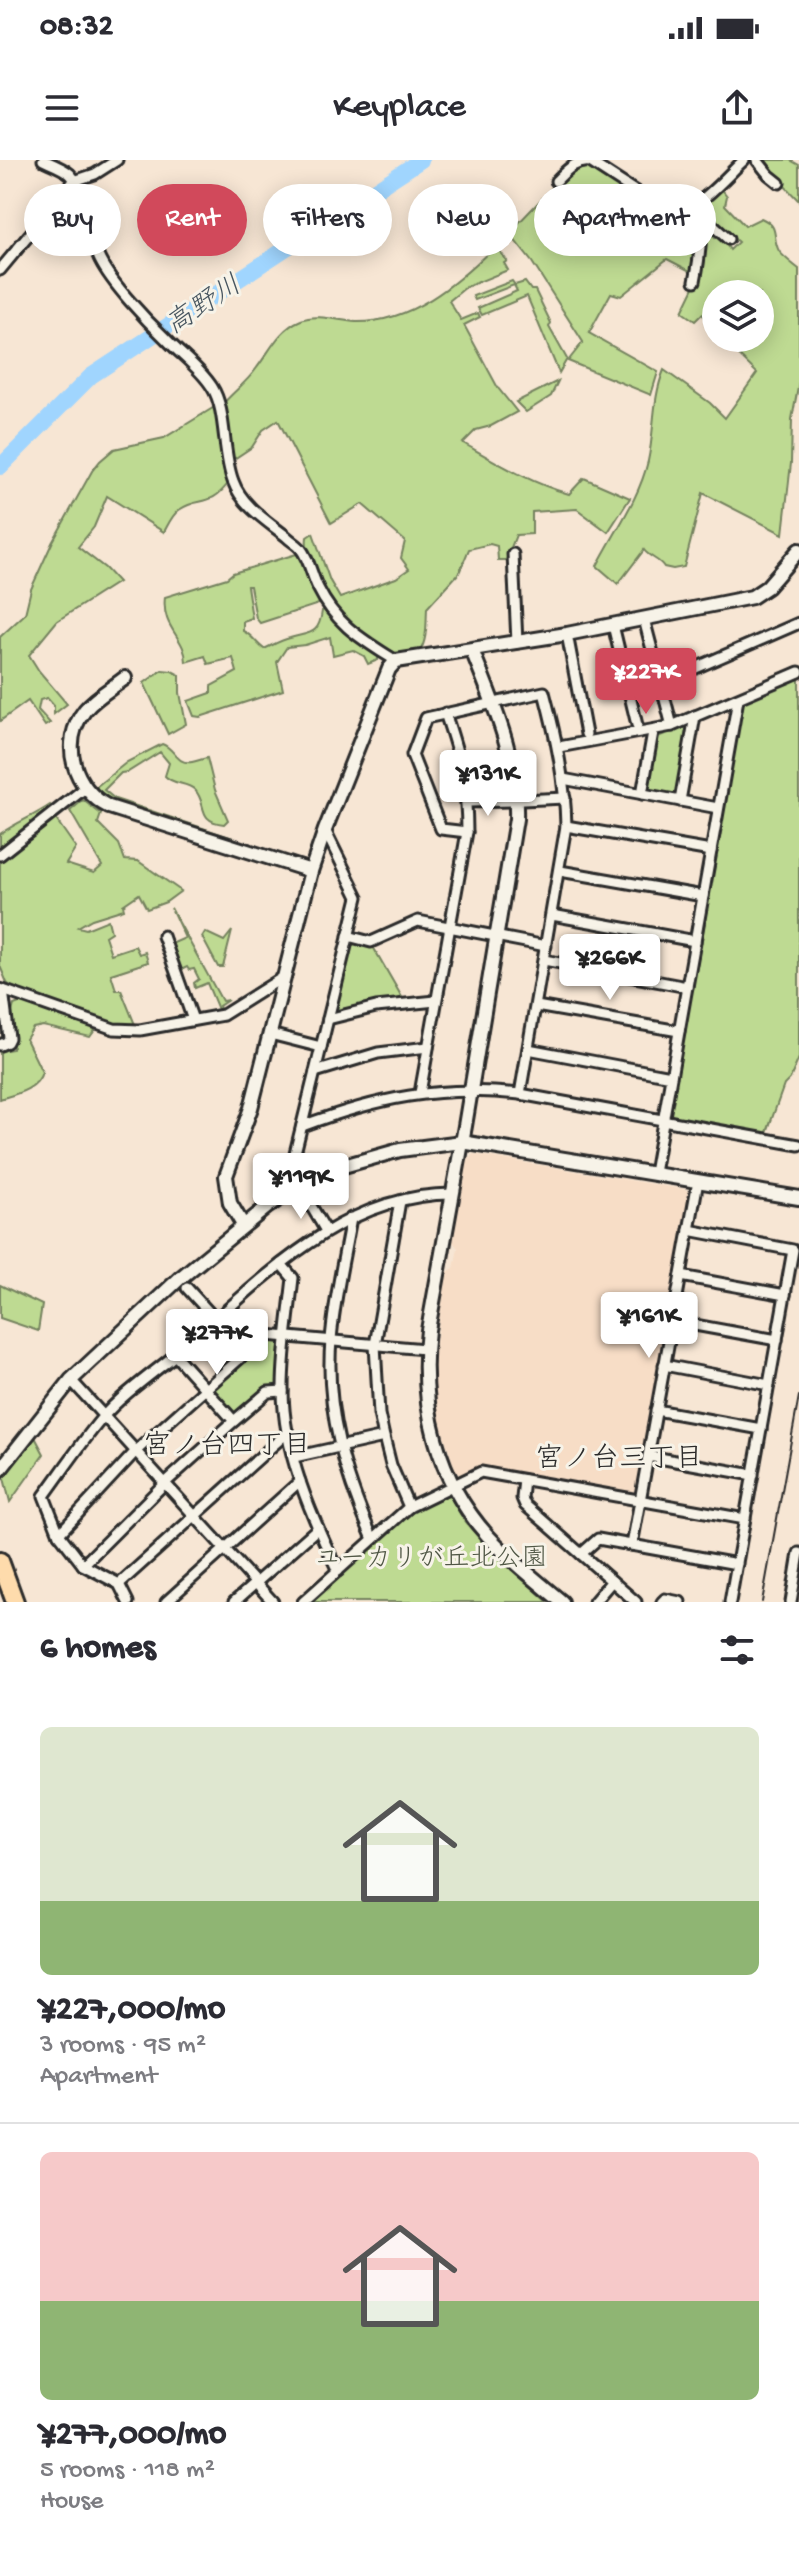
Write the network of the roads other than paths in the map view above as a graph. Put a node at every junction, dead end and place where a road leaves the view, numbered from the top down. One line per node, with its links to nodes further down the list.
1 (43, 160): 5 (street)
2 (117, 160): 5 (street)
3 (744, 160): 9 (street)
4 (757, 160): 7 (street)
5 (74, 181): 13 (street); 23 (street)
6 (556, 181): 8 (street)
7 (779, 183)
8 (624, 184)
9 (716, 189)
10 (716, 227): 11 (street)
11 (728, 239)
12 (699, 256): 14 (street)
13 (0, 270)
14 (695, 281)
15 (799, 550): 17 (street)
16 (513, 554): 21 (street)
17 (644, 619): 19 (street); 26 (street)
18 (799, 623): 26 (street)
19 (613, 625): 20 (street); 31 (street)
20 (567, 634): 21 (street); 34 (street)
21 (517, 643): 22 (street)
22 (472, 650): 23 (street); 28 (street)
23 (396, 661): 46 (street)
24 (799, 672): 27 (street)
25 (125, 678): 37 (street)
26 (661, 683): 32 (street)
27 (738, 699): 30 (street); 44 (street)
28 (493, 703): 29 (street); 35 (street); 57 (street)
29 (445, 713): 43 (street); 47 (street)
30 (695, 716): 32 (street); 42 (street)
31 (637, 725)
32 (672, 726): 33 (street)
33 (653, 732): 35 (street); 38 (street)
34 (586, 734)
35 (559, 747): 36 (street)
36 (563, 779): 38 (street); 39 (street)
37 (85, 788): 49 (street); 50 (street)
38 (642, 794): 42 (street)
39 (565, 798): 40 (street); 45 (street)
40 (522, 800)
41 (509, 801): 43 (street)
42 (680, 801): 44 (street)
43 (467, 802): 47 (street)
44 (718, 808): 48 (street)
45 (566, 826): 48 (street); 51 (street)
46 (325, 830): 50 (street); 56 (street)
47 (467, 832): 54 (street)
48 (711, 851): 52 (street)
49 (0, 855)
50 (311, 871): 61 (street)
51 (560, 871): 52 (street); 53 (street)
52 (703, 896): 58 (street)
53 (552, 915): 58 (street); 59 (street)
54 (449, 927): 56 (street); 57 (street); 64 (street)
55 (163, 936): 67 (street)
56 (348, 936): 66 (street)
57 (497, 937): 59 (street); 76 (street)
58 (695, 941): 62 (street)
59 (546, 946): 60 (street)
60 (544, 960): 62 (street); 65 (street)
61 (285, 976): 67 (street); 69 (street)
62 (687, 987): 68 (street)
63 (2, 990): 67 (street); 70 (street)
64 (436, 1001): 66 (street); 72 (street)
65 (536, 1006): 68 (street); 73 (street)
66 (328, 1019): 71 (street)
67 (193, 1020)
68 (679, 1031): 75 (street)
69 (270, 1034): 71 (street); 90 (street)
70 (0, 1045)
71 (321, 1047): 74 (street)
72 (428, 1047): 74 (street); 77 (street)
73 (528, 1049): 75 (street); 78 (street)
74 (315, 1072): 80 (street)
75 (671, 1076): 79 (street)
76 (471, 1090): 77 (street); 78 (street); 81 (street)
77 (420, 1093): 80 (street)
78 (520, 1094): 79 (street)
79 (663, 1121): 82 (street); 83 (street)
80 (302, 1126): 85 (street)
81 (462, 1142): 83 (street); 85 (street); 86 (street)
82 (799, 1145)
83 (654, 1173): 84 (street)
84 (698, 1181): 87 (street); 91 (street)
85 (305, 1188): 90 (street); 92 (street)
86 (452, 1194): 88 (street); 103 (street)
87 (799, 1198)
88 (400, 1201): 89 (street); 102 (street)
89 (351, 1218): 92 (street); 101 (street)
90 (243, 1225): 106 (street)
91 (689, 1230): 94 (street); 96 (street)
92 (326, 1231): 93 (street)
93 (281, 1264): 97 (street); 99 (street)
94 (681, 1276): 96 (street); 98 (street)
95 (187, 1288): 97 (street)
96 (785, 1295): 100 (street)
97 (216, 1320): 104 (street)
98 (673, 1321): 100 (street); 105 (street)
99 (287, 1337): 101 (street); 108 (street); 109 (street)
100 (777, 1340): 107 (street)
101 (331, 1341): 102 (street); 116 (street)
102 (375, 1345): 103 (street); 115 (street)
103 (425, 1349): 125 (street)
104 (175, 1355): 108 (street); 111 (street)
105 (664, 1365): 107 (street); 110 (street)
106 (71, 1380): 111 (street); 120 (street)
107 (769, 1385): 113 (street)
108 (206, 1390): 112 (street); 117 (street)
109 (283, 1391): 112 (street); 114 (street)
110 (656, 1410): 113 (street); 118 (street)
111 (104, 1416): 117 (street); 131 (street)
112 (234, 1421): 124 (street)
113 (761, 1429): 121 (street)
114 (288, 1432): 119 (street); 128 (street)
115 (384, 1437): 116 (street); 127 (street)
116 (339, 1447): 119 (street); 132 (street)
117 (136, 1451): 124 (street); 131 (street)
118 (648, 1456): 121 (street); 126 (street)
119 (294, 1457): 123 (street)
120 (0, 1470)
121 (753, 1475): 129 (street)
122 (524, 1480): 125 (street); 126 (street); 136 (street)
123 (300, 1481): 130 (street); 134 (street)
124 (165, 1483): 128 (street); 139 (street)
125 (453, 1485): 127 (street); 150 (street)
126 (640, 1500): 129 (street); 133 (street)
127 (409, 1507): 132 (street)
128 (195, 1516): 134 (street); 143 (street)
129 (745, 1519): 138 (street)
130 (318, 1528): 140 (street); 142 (street)
131 (59, 1534): 139 (street)
132 (373, 1539): 140 (street)
133 (632, 1545): 136 (street); 138 (street)
134 (225, 1549): 142 (street); 146 (street)
135 (799, 1553): 156 (street)
136 (581, 1554): 141 (street)
137 (0, 1561): 144 (highway)
138 (737, 1564): 155 (street)
139 (83, 1565): 143 (street)
140 (338, 1571): 149 (street)
141 (612, 1581): 151 (street); 152 (street)
142 (255, 1583): 147 (street); 148 (street)
143 (119, 1584): 145 (street)
144 (15, 1602)
145 (128, 1602)
146 (166, 1602)
147 (234, 1602)
148 (273, 1602)
149 (303, 1602)
150 (562, 1602)
151 (594, 1602)
152 (636, 1602)
153 (662, 1602): 154 (street)
154 (680, 1602)
155 (730, 1602)
156 (791, 1602)

